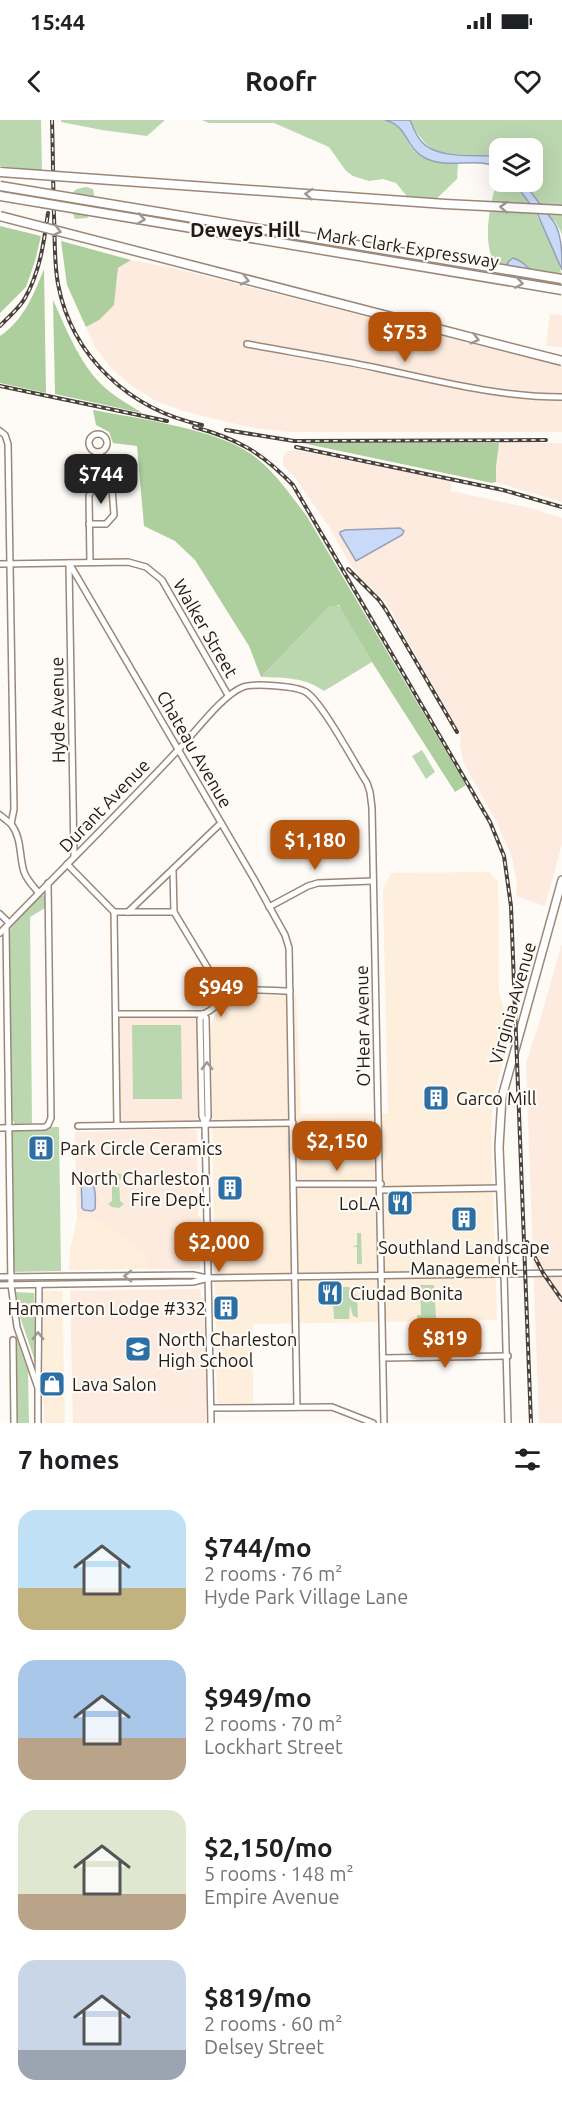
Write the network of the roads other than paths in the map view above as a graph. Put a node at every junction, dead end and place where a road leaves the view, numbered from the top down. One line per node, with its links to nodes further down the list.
1 (0, 172): 4 (highway, one-way to 1, bridge)
2 (0, 186): 6 (highway, Mark Clark Expressway, bridge)
3 (0, 196): 7 (highway, Mark Clark Expressway, one-way to 7, bridge)
4 (562, 210)
5 (0, 216): 9 (highway, one-way to 9, bridge)
6 (562, 279)
7 (562, 290)
8 (247, 344): 10 (street)
9 (562, 361)
10 (562, 397)
11 (0, 431): 15 (street)
12 (100, 452): 13 (street)
13 (100, 471): 16 (street); 16 (street)
14 (0, 491): 15 (street)
15 (8, 491): 20 (street)
16 (89, 524): 17 (street)
17 (90, 562): 18 (street, Walker Street); 21 (street, Walker Street)
18 (69, 563): 20 (street, Walker Street); 22 (street, Chateau Avenue); 26 (street, Hyde Avenue)
19 (0, 564): 20 (street, Walker Street)
20 (10, 564): 25 (street)
21 (228, 695): 22 (street, Durant Avenue); 30 (street, O'Hear Avenue)
22 (179, 750): 24 (street, Chateau Avenue); 26 (street, Durant Avenue)
23 (0, 815): 25 (street)
24 (221, 823): 28 (street); 33 (street, Chateau Avenue)
25 (11, 824): 32 (street)
26 (74, 857): 27 (street, Durant Avenue)
27 (67, 864): 31 (street, Durant Avenue); 34 (street)
28 (173, 871): 35 (street); 36 (street)
29 (562, 880): 54 (main road, Virginia Avenue)
30 (373, 881): 33 (street); 53 (street, O'Hear Avenue)
31 (48, 883): 32 (street, Durant Avenue); 51 (street)
32 (38, 892): 38 (street, Durant Avenue)
33 (269, 907): 42 (street, Chateau Avenue)
34 (114, 912): 35 (street); 44 (street)
35 (128, 912): 36 (street)
36 (174, 912): 40 (street)
37 (0, 914): 38 (street)
38 (7, 925): 39 (street, Durant Avenue); 51 (street)
39 (0, 933)
40 (218, 985): 41 (street); 43 (street)
41 (238, 991): 42 (street); 43 (street)
42 (290, 991): 47 (street, Chateau Avenue)
43 (216, 1005): 45 (street)
44 (116, 1014): 45 (street); 48 (street)
45 (203, 1014): 46 (street)
46 (205, 1124): 47 (street); 48 (street); 61 (street)
47 (293, 1124): 52 (street, Chateau Avenue)
48 (117, 1125): 49 (street)
49 (78, 1126)
50 (0, 1128): 51 (street)
51 (9, 1128): 60 (street)
52 (294, 1185): 53 (street); 58 (street, Chateau Avenue)
53 (381, 1187): 54 (street); 57 (street, O'Hear Avenue)
54 (501, 1188): 55 (main road, Virginia Avenue)
55 (504, 1273): 56 (street); 57 (street); 66 (street, Virginia Avenue)
56 (562, 1273)
57 (382, 1275): 58 (street); 67 (street, O'Hear Avenue)
58 (295, 1276): 61 (street); 69 (street, Chateau Avenue)
59 (0, 1277): 60 (street)
60 (11, 1277): 61 (street, one-way to 60); 63 (street)
61 (207, 1278): 64 (street); 70 (street)
62 (0, 1285): 63 (street)
63 (11, 1285): 64 (street); 68 (street)
64 (39, 1285): 68 (street, one-way to 64)
65 (13, 1340): 71 (street)
66 (508, 1356): 67 (street); 76 (street, Virginia Avenue)
67 (383, 1358): 75 (street, O'Hear Avenue)
68 (38, 1388): 72 (street)
69 (297, 1407): 70 (street); 74 (street)
70 (211, 1408): 73 (street)
71 (14, 1423)
72 (38, 1423)
73 (211, 1423)
74 (374, 1423)
75 (384, 1423)
76 (508, 1423)

